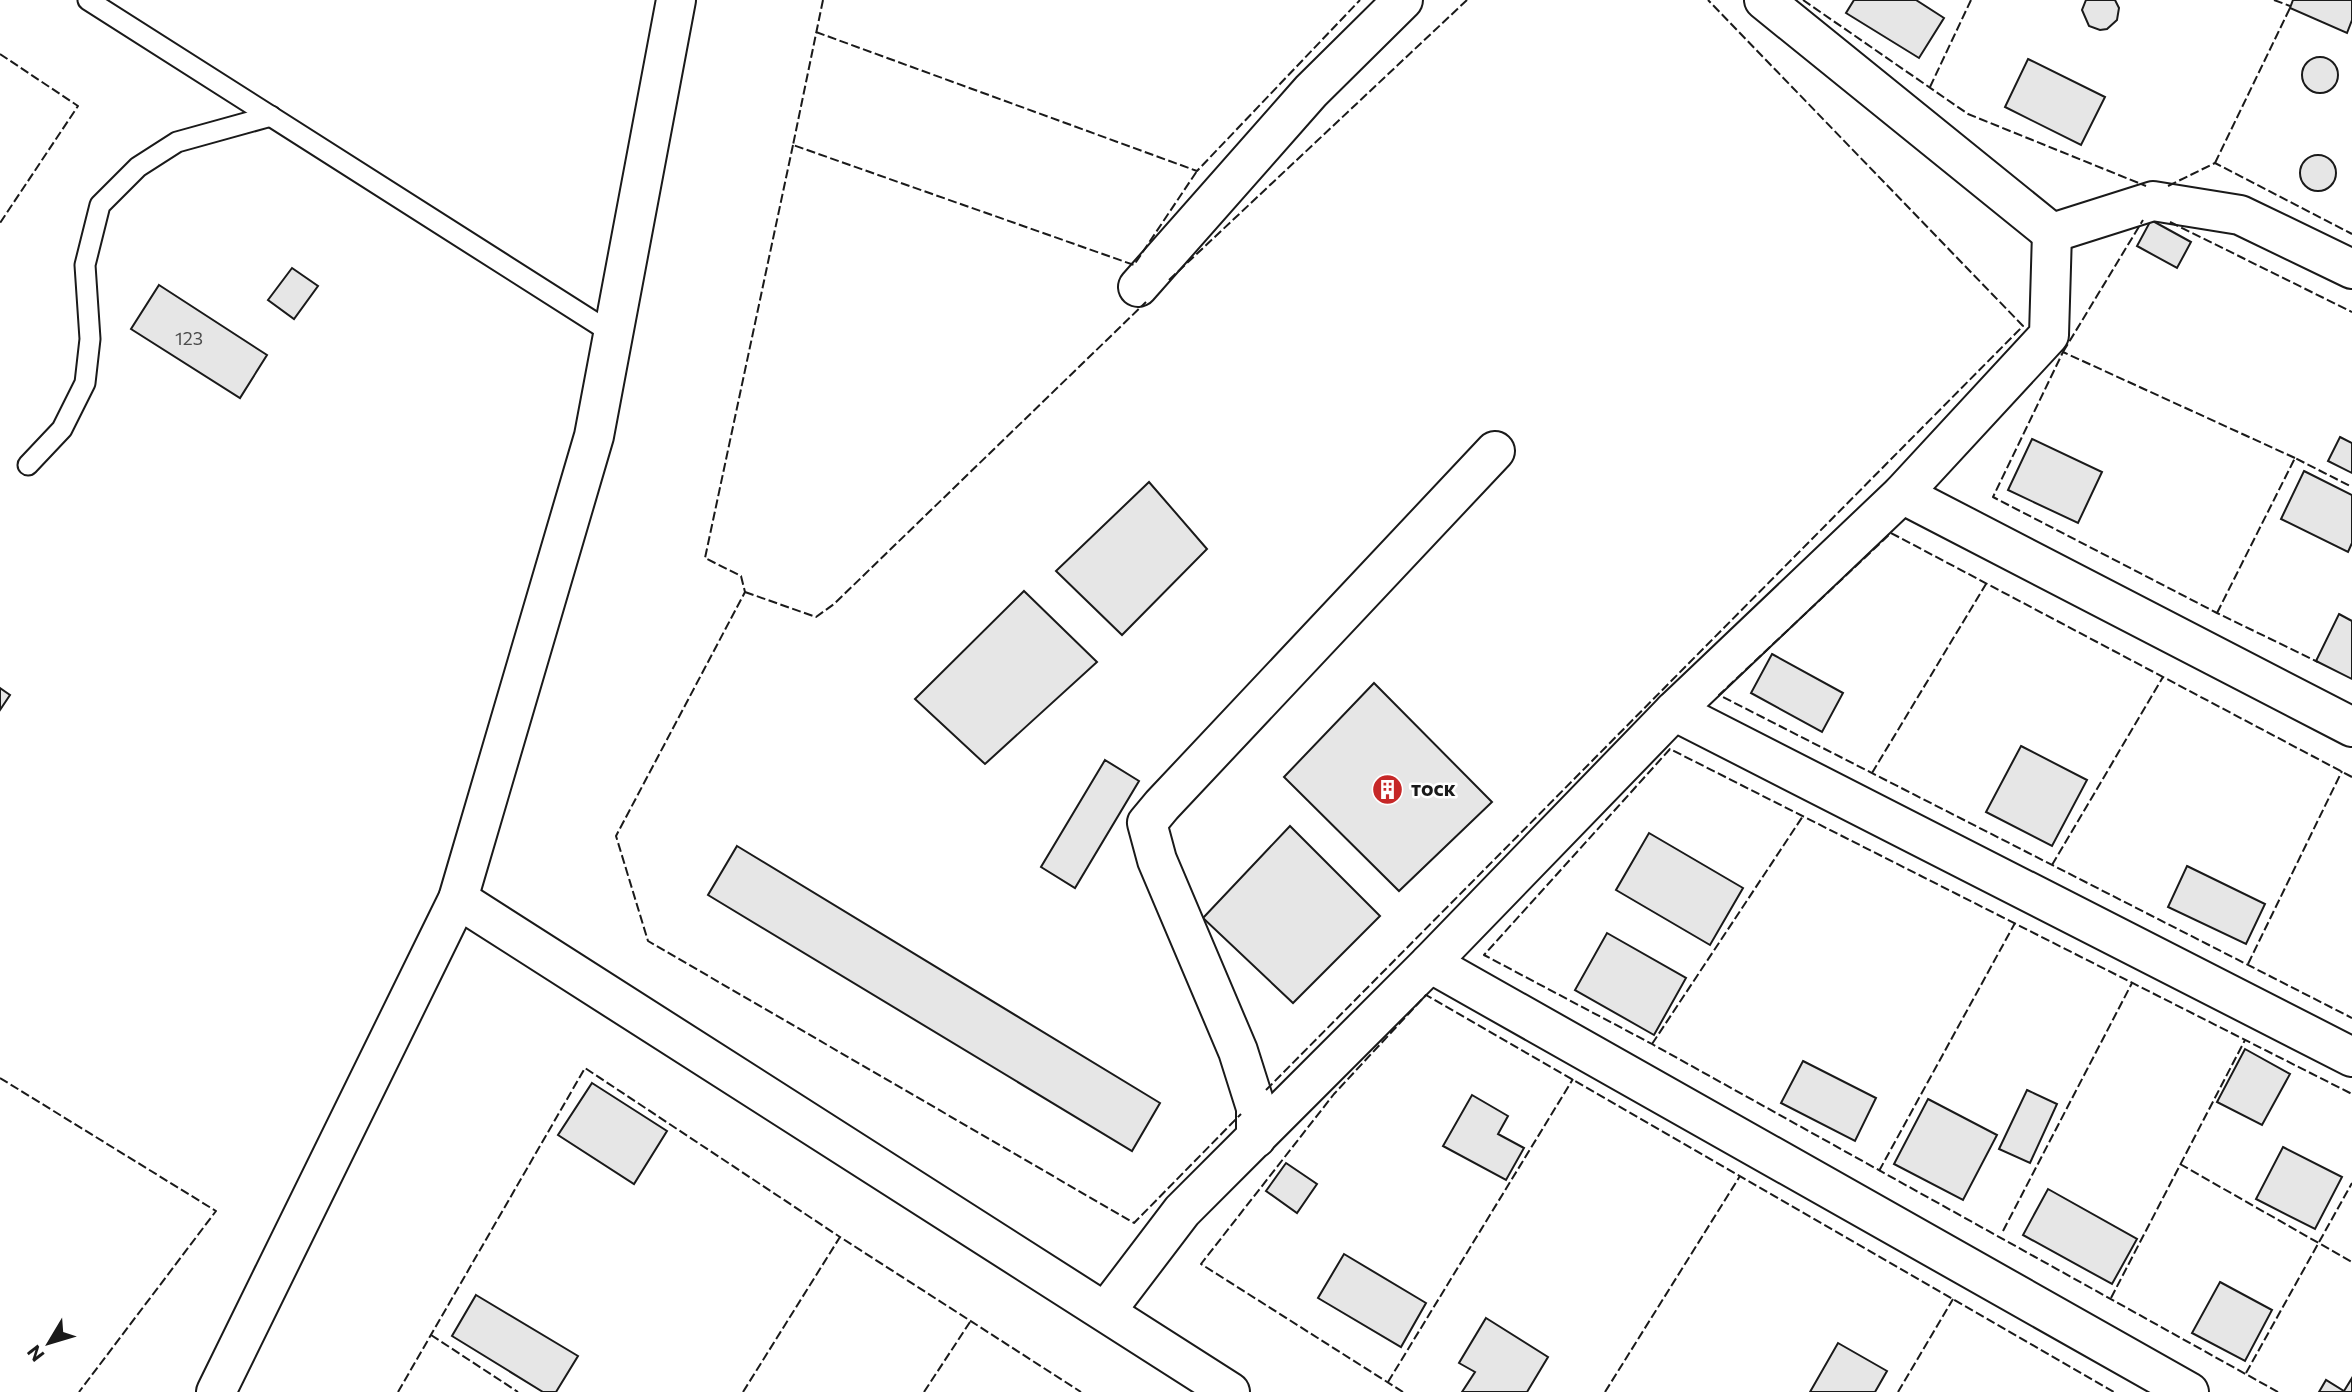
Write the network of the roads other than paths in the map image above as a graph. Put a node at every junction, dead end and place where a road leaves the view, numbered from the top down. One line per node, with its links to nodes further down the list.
1 (88, 0): 5 (lane)
2 (676, 0): 9 (street)
3 (1404, 0): 8 (street)
4 (1764, 0): 6 (street)
5 (271, 116): 9 (lane); 11 (lane)
6 (2052, 233): 7 (street); 12 (street)
7 (2352, 269)
8 (1138, 287)
9 (613, 334): 15 (street)
10 (1495, 452): 18 (street)
11 (28, 465)
12 (1902, 494): 13 (street); 14 (street)
13 (1674, 711): 16 (street); 17 (street)
14 (2352, 727)
15 (458, 898): 19 (street); 20 (street)
16 (1430, 963): 18 (street); 22 (street)
17 (2352, 1057)
18 (1256, 1138): 19 (street)
19 (1106, 1311): 21 (street)
20 (216, 1392)
21 (1230, 1392)
22 (2189, 1392)

